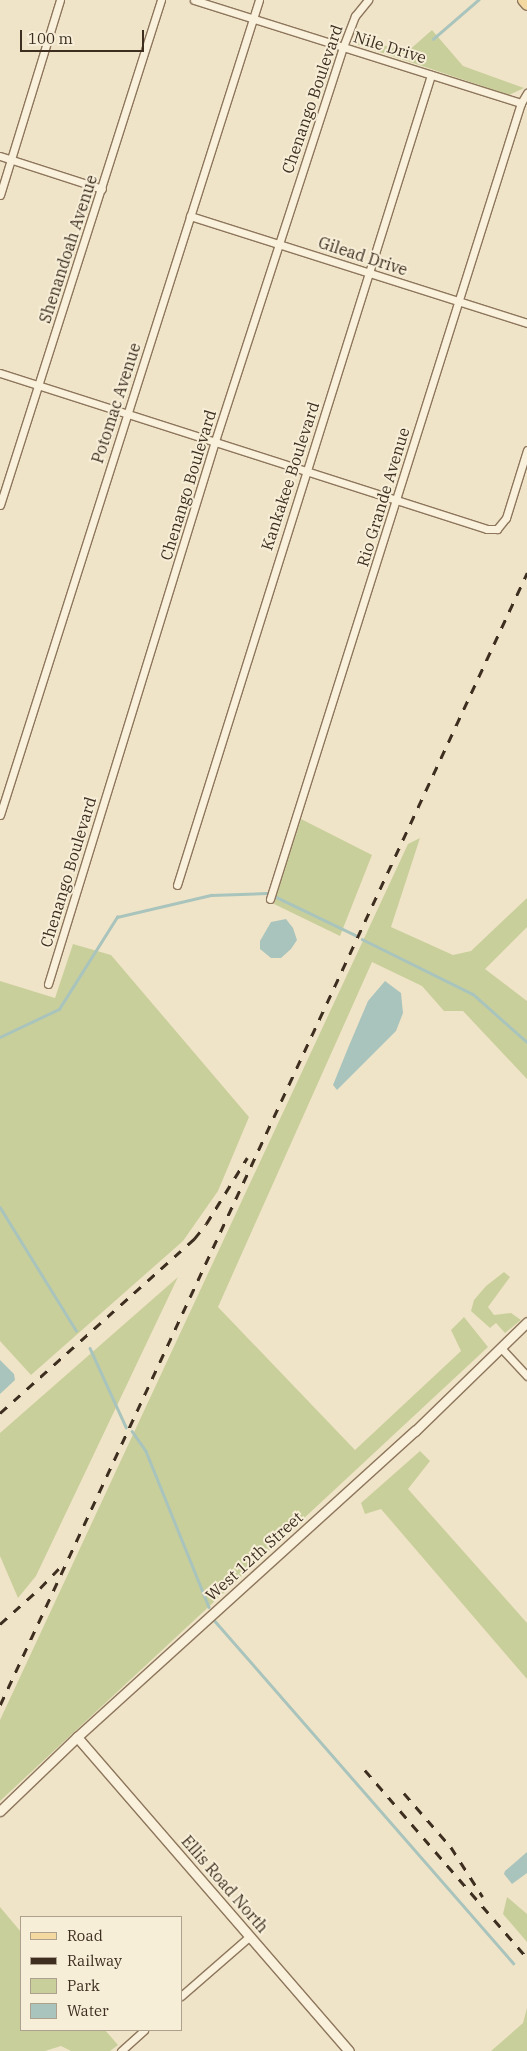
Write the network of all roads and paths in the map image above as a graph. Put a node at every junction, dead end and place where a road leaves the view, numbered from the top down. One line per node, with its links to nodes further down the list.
1 (60, 0): 14 (street)
2 (161, 0): 15 (street, Shenandoah Avenue)
3 (194, 0): 8 (street, Nile Drive)
4 (259, 0): 8 (street, Potomac Avenue)
5 (368, 0): 9 (street, Chenango Boulevard)
6 (523, 0): 7 (main road)
7 (527, 5)
8 (252, 19): 9 (street, Nile Drive); 17 (street, Potomac Avenue)
9 (343, 47): 10 (street, Nile Drive); 18 (street, Chenango Boulevard)
10 (431, 74): 12 (street, Nile Drive); 19 (street, Kankakee Boulevard)
11 (527, 93): 12 (street, Rio Grande Avenue)
12 (521, 103): 20 (street, Rio Grande Avenue)
13 (0, 156): 14 (street)
14 (12, 160): 15 (street); 16 (street)
15 (102, 189): 23 (street, Shenandoah Avenue)
16 (0, 195)
17 (190, 216): 18 (street, Gilead Drive); 24 (street, Potomac Avenue)
18 (279, 244): 19 (street, Gilead Drive); 25 (street, Chenango Boulevard)
19 (369, 272): 20 (street, Gilead Drive); 27 (street, Kankakee Boulevard)
20 (459, 301): 21 (street, Gilead Drive); 28 (street, Rio Grande Avenue)
21 (527, 323)
22 (0, 373): 23 (street)
23 (39, 384): 24 (street); 29 (street, Shenandoah Avenue)
24 (128, 412): 25 (street); 30 (street, Potomac Avenue)
25 (215, 441): 27 (street); 33 (street, Chenango Boulevard)
26 (527, 450): 28 (street)
27 (306, 470): 28 (street); 31 (street, Kankakee Boulevard)
28 (396, 501): 32 (street, Rio Grande Avenue)
29 (0, 505)
30 (0, 814)
31 (177, 885)
32 (270, 899)
33 (48, 984)
34 (527, 1322): 35 (street, West 12th Street)
35 (501, 1348): 36 (street); 37 (street, West 12th Street)
36 (527, 1376)
37 (77, 1737): 38 (street, West 12th Street); 39 (street, Ellis Road North)
38 (0, 1811)
39 (250, 1936): 40 (street); 43 (street, Ellis Road North)
40 (182, 1995)
41 (143, 2031): 42 (street)
42 (121, 2051)
43 (349, 2051)

